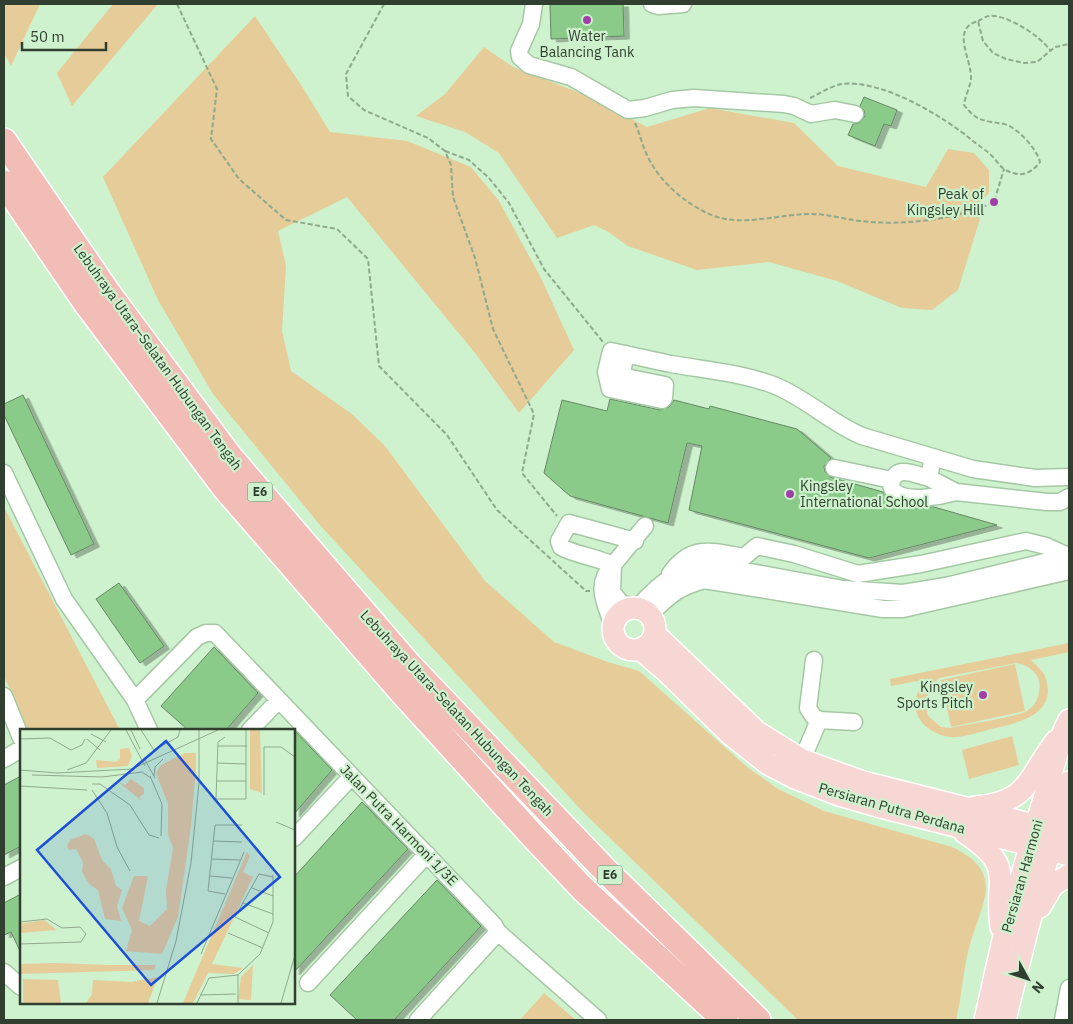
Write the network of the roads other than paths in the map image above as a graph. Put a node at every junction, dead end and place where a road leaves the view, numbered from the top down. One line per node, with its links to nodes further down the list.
1 (534, 4): 4 (street)
2 (652, 4): 3 (street)
3 (683, 4)
4 (855, 114)
5 (4, 141): 59 (highway, Lebuhraya Utara–Selatan Hubungan Tengah / E6)
6 (4, 183): 58 (highway, Lebuhraya Utara–Selatan Hubungan Tengah / E6)
7 (614, 374): 8 (street)
8 (933, 457): 11 (street); 12 (street)
9 (834, 468): 13 (street)
10 (4, 473): 28 (street)
11 (1069, 477)
12 (929, 478): 13 (street); 14 (street)
13 (892, 480): 14 (street)
14 (956, 492): 15 (street)
15 (1069, 497)
16 (645, 526): 17 (street)
17 (634, 540): 20 (street); 20 (street)
18 (744, 557): 19 (street); 21 (street); 22 (street)
19 (1069, 561): 22 (street); 23 (street)
20 (612, 565): 23 (street); 24 (street)
21 (667, 578): 22 (street); 23 (street)
22 (794, 578)
23 (644, 616): 24 (main road); 25 (main road); 38 (main road, Persiaran Putra Perdana)
24 (613, 625): 25 (main road)
25 (640, 650): 42 (main road, Persiaran Putra Perdana)
26 (814, 660): 30 (street)
27 (4, 696): 35 (street)
28 (135, 700): 29 (street, Jalan Putra Harmoni 1/3E); 33 (street)
29 (279, 700): 34 (street); 39 (street, Jalan Putra Harmoni 1/3E)
30 (819, 720): 31 (street); 38 (street)
31 (854, 722)
32 (1066, 727): 41 (main road); 44 (main road, Persiaran Harmoni)
33 (150, 729)
34 (251, 729)
35 (20, 736)
36 (20, 750): 37 (street)
37 (4, 759)
38 (802, 760): 41 (main road, Persiaran Putra Perdana)
39 (352, 776): 43 (street); 45 (street, Jalan Putra Harmoni 1/3E)
40 (1069, 782): 44 (main road, Persiaran Harmoni)
41 (965, 808): 44 (main road, Persiaran Putra Perdana)
42 (954, 826): 44 (main road, Persiaran Putra Perdana); 51 (main road)
43 (295, 837)
44 (1052, 840): 49 (main road, Persiaran Harmoni); 51 (main road, Persiaran Harmoni)
45 (427, 854): 50 (street, Jalan Putra Harmoni 1/3E); 53 (street)
46 (20, 869): 48 (street)
47 (1069, 875): 49 (main road)
48 (4, 877)
49 (1027, 931): 61 (main road, Persiaran Harmoni)
50 (498, 932): 56 (street); 57 (street, Jalan Putra Harmoni 1/3E)
51 (1003, 940): 60 (main road, Persiaran Harmoni)
52 (4, 972): 54 (street)
53 (308, 983)
54 (20, 986)
55 (1069, 988): 62 (street)
56 (418, 1020)
57 (598, 1020)
58 (725, 1020)
59 (758, 1020)
60 (985, 1020)
61 (1005, 1020)
62 (1063, 1020)

